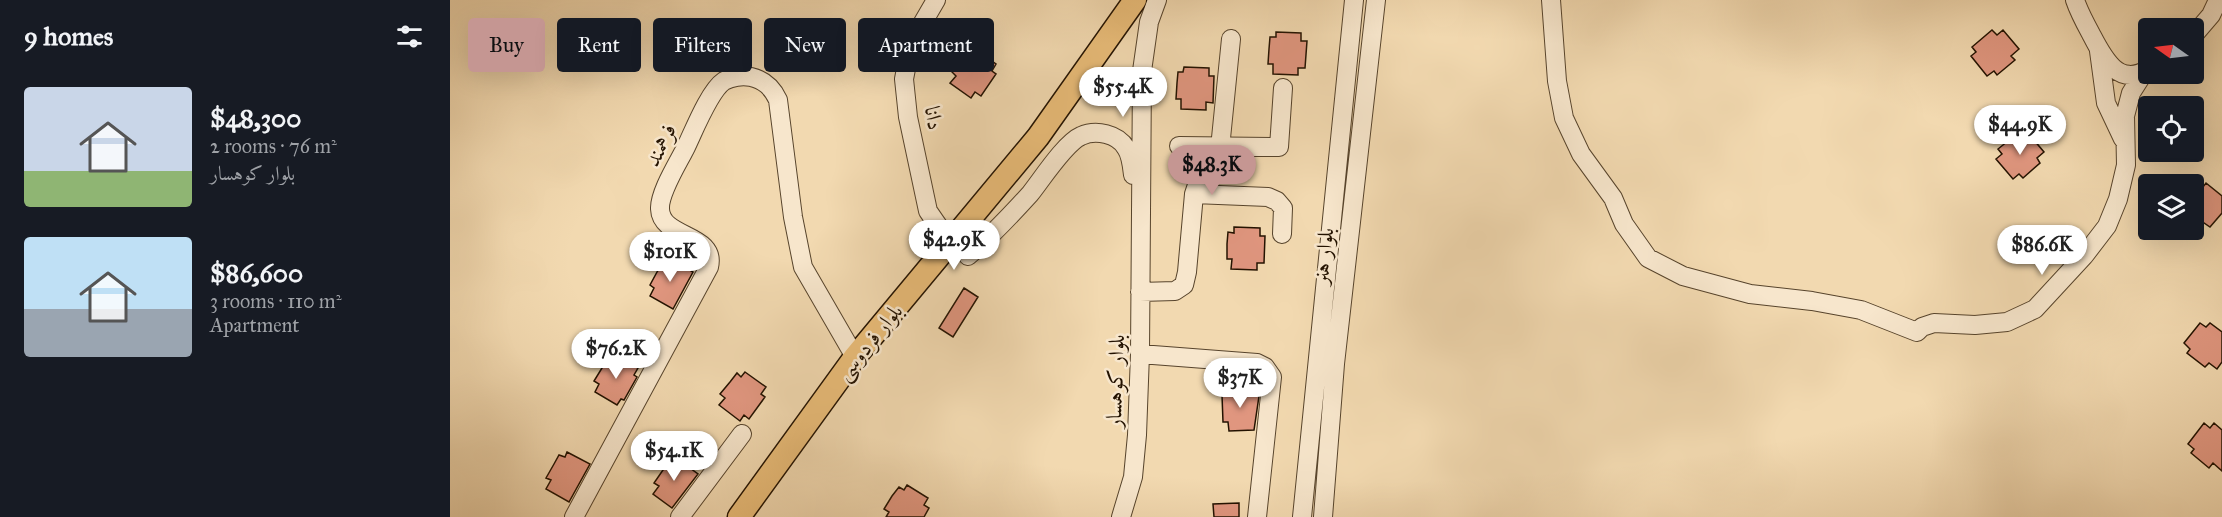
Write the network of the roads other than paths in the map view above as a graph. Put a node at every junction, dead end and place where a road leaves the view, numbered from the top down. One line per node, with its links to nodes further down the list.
1 (936, 0): 21 (street, دانا)
2 (1135, 0): 21 (main road, بلوار فردوسی)
3 (1157, 0): 20 (street)
4 (1354, 0): 31 (street, بلوار هنر)
5 (1376, 0): 32 (street, بلوار هنر)
6 (1551, 0): 15 (street)
7 (2075, 0): 11 (street)
8 (2218, 0): 9 (street)
9 (2204, 23)
10 (1231, 39): 17 (street)
11 (2099, 51): 12 (street); 15 (street)
12 (2138, 74)
13 (2138, 84): 15 (street)
14 (1283, 88): 17 (street)
15 (2125, 143)
16 (1179, 146): 17 (street)
17 (1220, 148): 18 (street)
18 (1194, 194): 19 (street); 22 (street)
19 (1282, 234)
20 (1140, 245): 21 (street); 22 (street, بلوار کوهسار)
21 (959, 250): 24 (main road, بلوار فردوسی)
22 (1140, 292): 23 (street, بلوار کوهسار)
23 (1140, 354): 29 (street, بلوار کوهسار); 30 (street)
24 (855, 357): 26 (street, فرهمند); 28 (main road, بلوار فردوسی)
25 (742, 434): 27 (street)
26 (574, 517)
27 (680, 517)
28 (739, 517)
29 (1121, 517)
30 (1257, 517)
31 (1302, 517)
32 (1323, 517)

